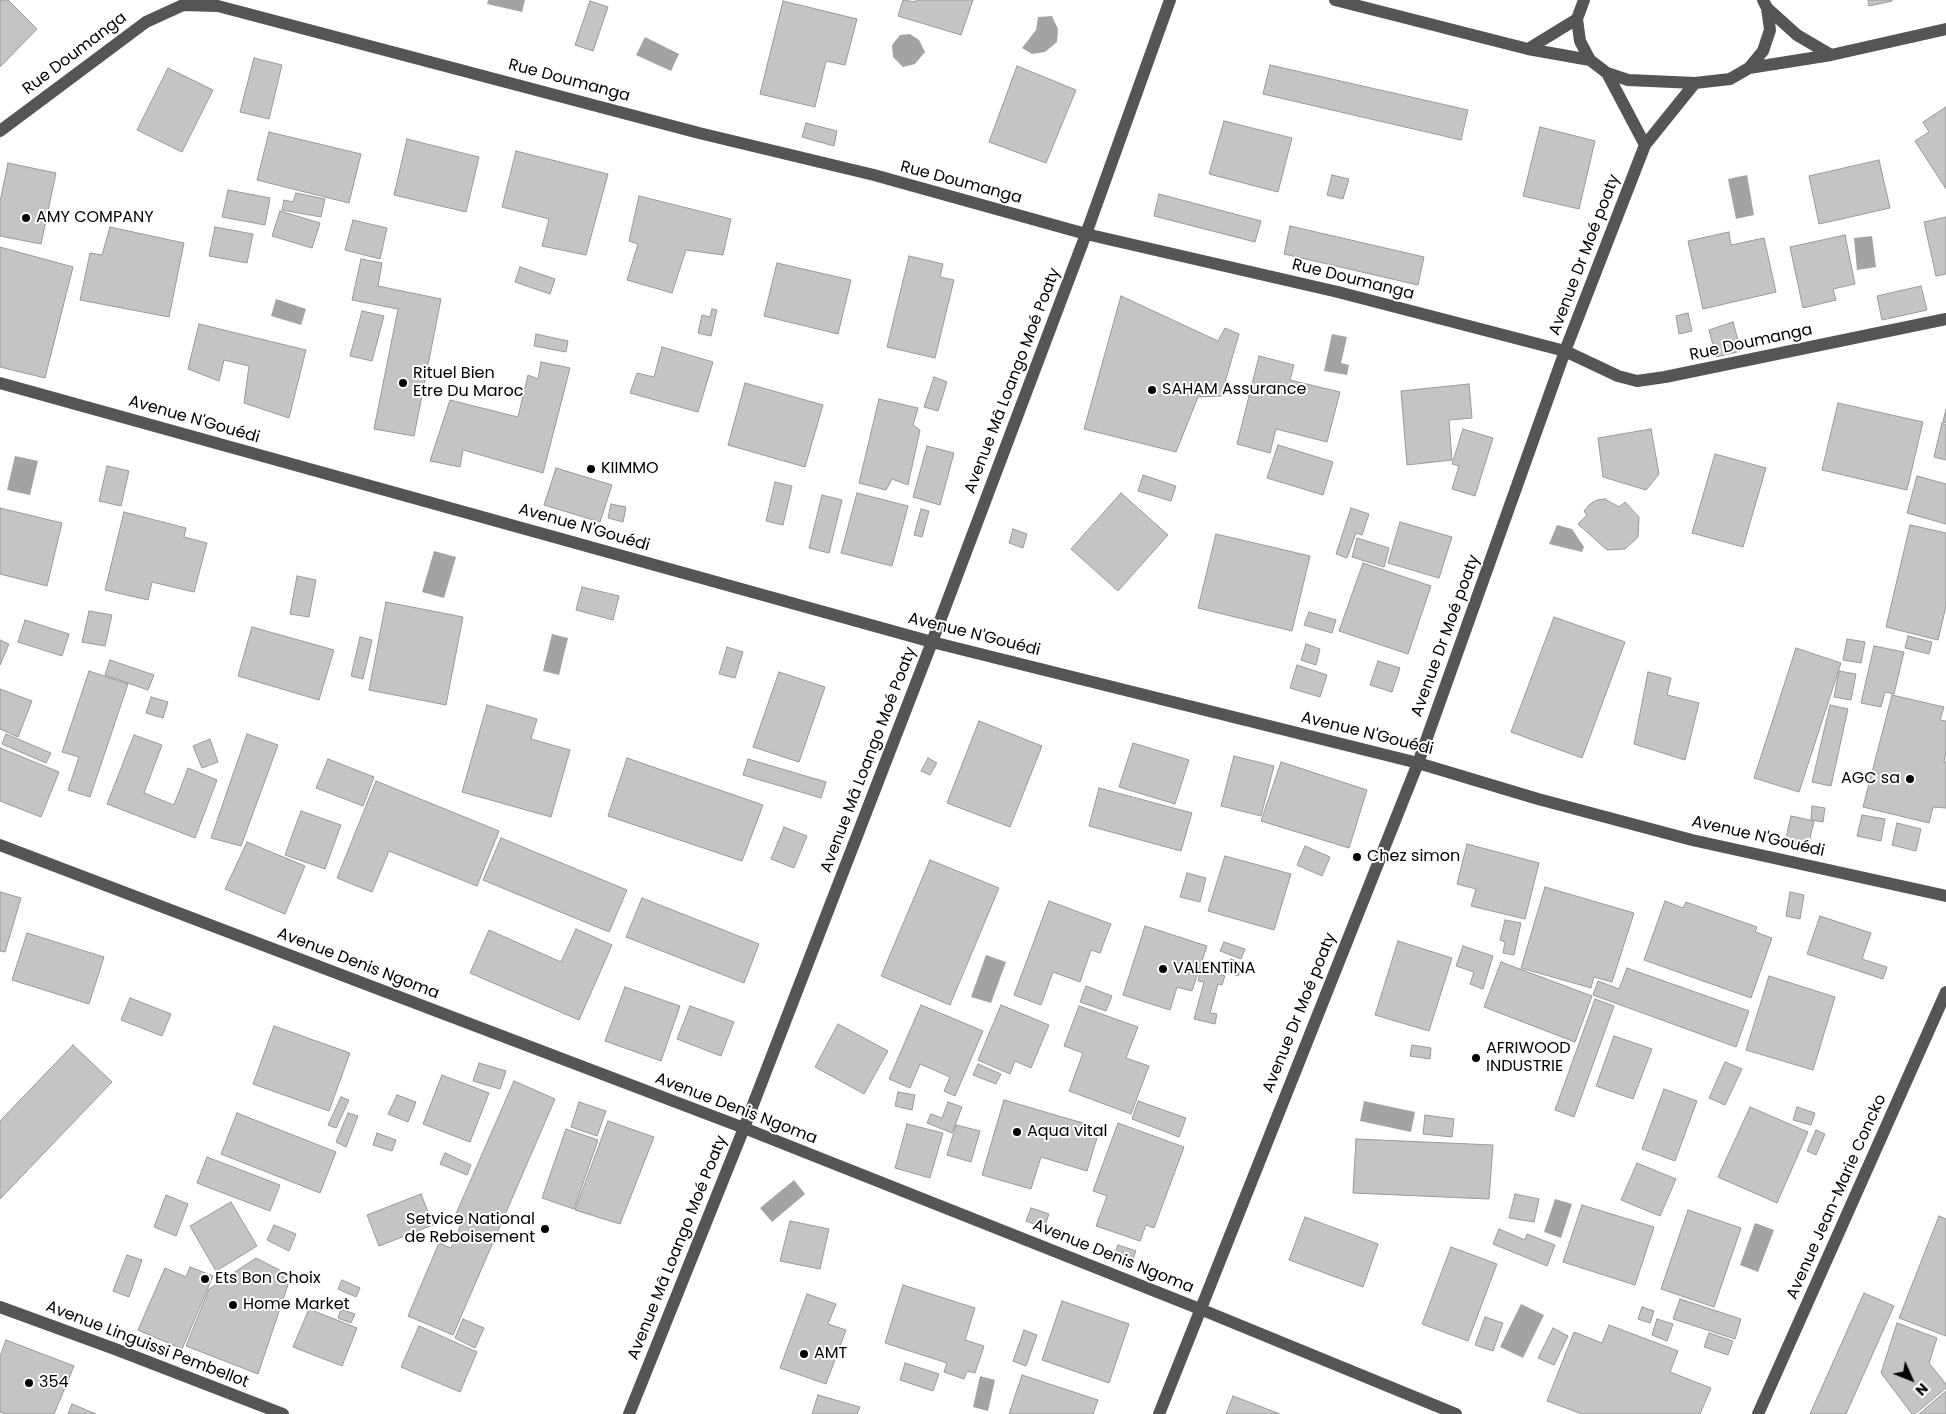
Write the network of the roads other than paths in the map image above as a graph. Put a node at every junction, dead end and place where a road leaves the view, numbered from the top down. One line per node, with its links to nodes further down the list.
1 (1170, 0): 15 (street, Avenue Mâ Loango Moé Poaty)
2 (1335, 0): 7 (street)
3 (1584, 0): 5 (street)
4 (1765, 4): 8 (street); 10 (street)
5 (1577, 19): 7 (street); 9 (street)
6 (1946, 29): 8 (street)
7 (1528, 49): 9 (street)
8 (1831, 55): 10 (street)
9 (1590, 60): 11 (street)
10 (1749, 68): 12 (street)
11 (1608, 74): 12 (street); 14 (street)
12 (1695, 83): 14 (street, Avenue Dr Moé poaty)
13 (0, 131): 15 (street, Rue Doumanga)
14 (1645, 145): 17 (street, Avenue Dr Moé poaty)
15 (1086, 234): 17 (street, Rue Doumanga); 19 (street, Avenue Mâ Loango Moé Poaty)
16 (1946, 319): 17 (street, Rue Doumanga)
17 (1565, 351): 20 (street, Avenue Dr Moé poaty)
18 (0, 383): 19 (street, Avenue N'Gouédi)
19 (932, 642): 20 (street, Avenue N'Gouédi); 24 (street, Avenue Mâ Loango Moé Poaty)
20 (1418, 763): 22 (street, Avenue N'Gouédi); 26 (street, Avenue Dr Moé poaty)
21 (0, 845): 24 (street, Avenue Denis Ngoma)
22 (1946, 896)
23 (1946, 992): 31 (street, Avenue Jean-Marie Concko)
24 (744, 1128): 26 (street, Avenue Denis Ngoma); 28 (street, Avenue Mâ Loango Moé Poaty)
25 (0, 1307): 27 (street, Avenue Linguissi Pembellot)
26 (1200, 1309): 29 (street, Avenue Dr Moé poaty); 30 (street, Avenue Denis Ngoma)
27 (283, 1414)
28 (628, 1414)
29 (1159, 1414)
30 (1456, 1414)
31 (1758, 1414)

